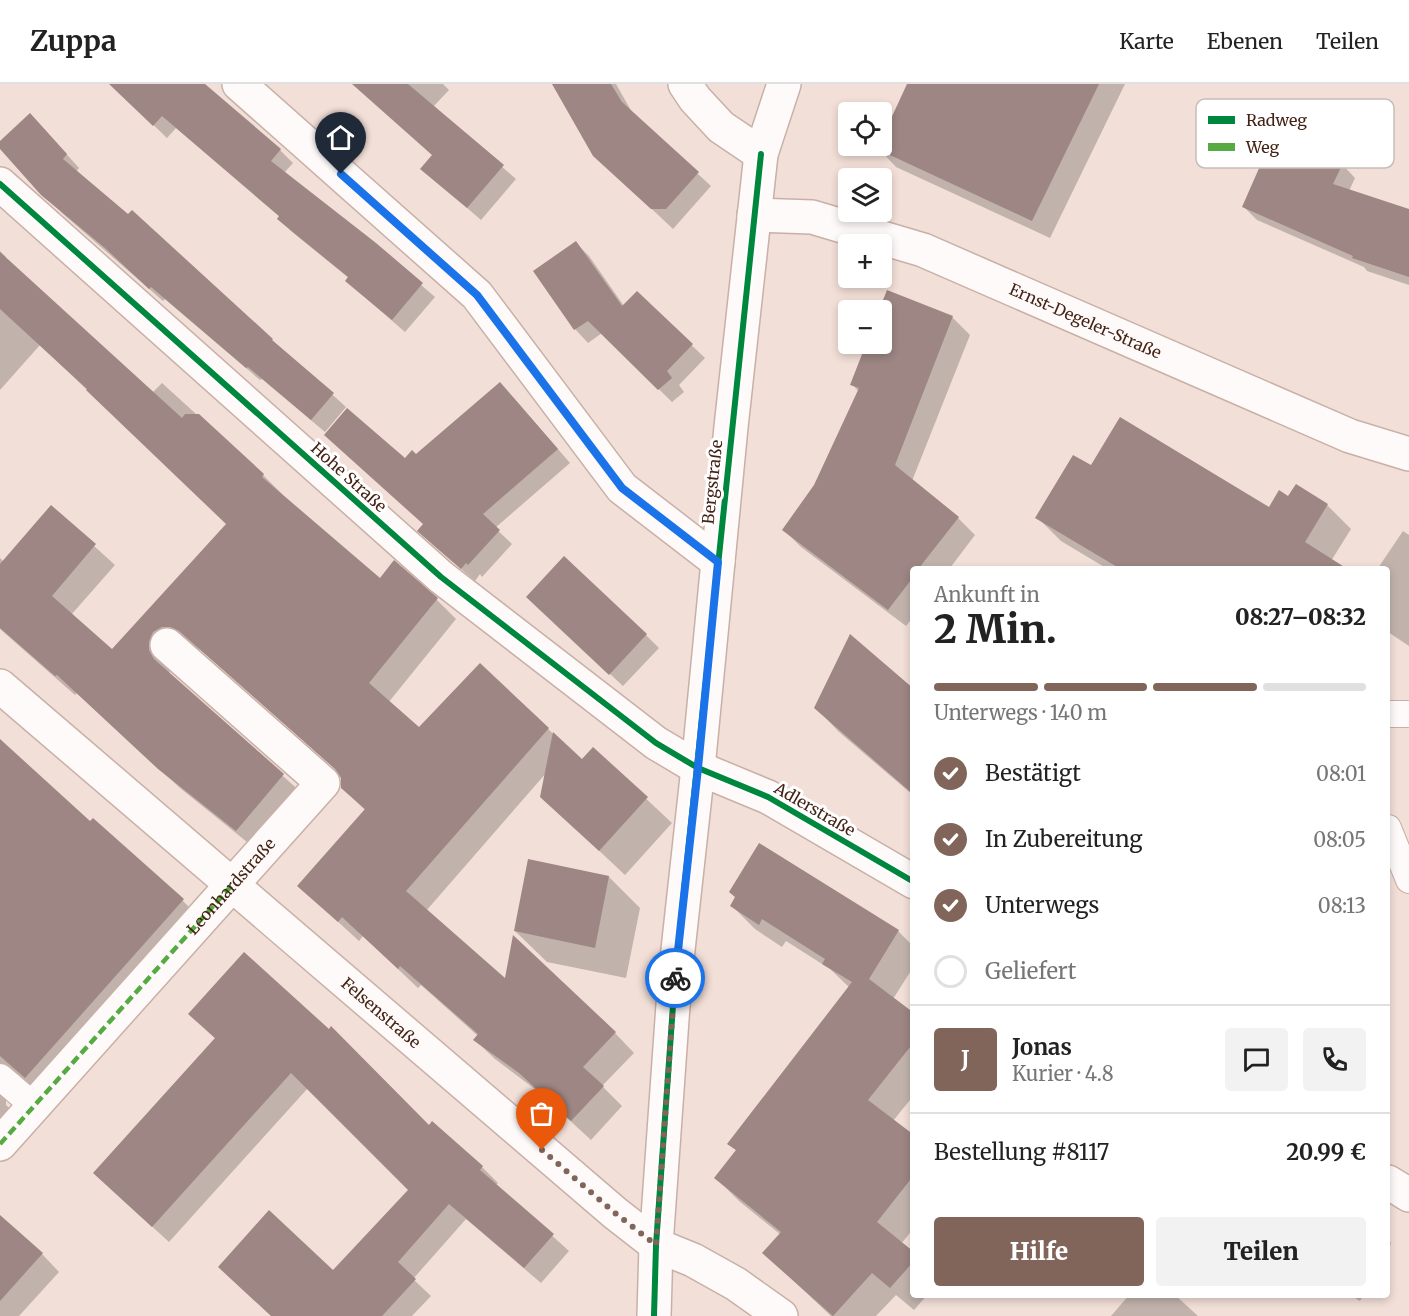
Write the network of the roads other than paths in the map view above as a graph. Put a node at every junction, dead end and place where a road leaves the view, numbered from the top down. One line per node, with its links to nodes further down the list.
1 (239, 84): 8 (street)
2 (685, 84): 4 (street)
3 (783, 84): 4 (street, Bergstraße)
4 (761, 154): 6 (street, Bergstraße)
5 (0, 184): 13 (street, Hohe Straße)
6 (754, 215): 7 (street, Ernst-Degeler-Straße); 8 (street, Bergstraße)
7 (1409, 454)
8 (718, 562): 13 (street, Bergstraße)
9 (167, 645): 17 (street, Leonhardstraße)
10 (0, 686): 17 (street, Felsenstraße)
11 (1390, 714): 12 (lane)
12 (1409, 714)
13 (698, 768): 15 (street, Adlerstraße); 23 (street, Bergstraße)
14 (1390, 833): 16 (lane)
15 (910, 880)
16 (1409, 880)
17 (233, 884): 19 (street, Leonhardstraße); 23 (street, Felsenstraße)
18 (0, 1077): 19 (lane)
19 (34, 1106): 20 (street, Leonhardstraße)
20 (0, 1144)
21 (1390, 1183): 22 (street)
22 (1409, 1195)
23 (656, 1245): 24 (street, Bergstraße); 25 (street, Felsenstraße)
24 (654, 1316)
25 (781, 1316)

